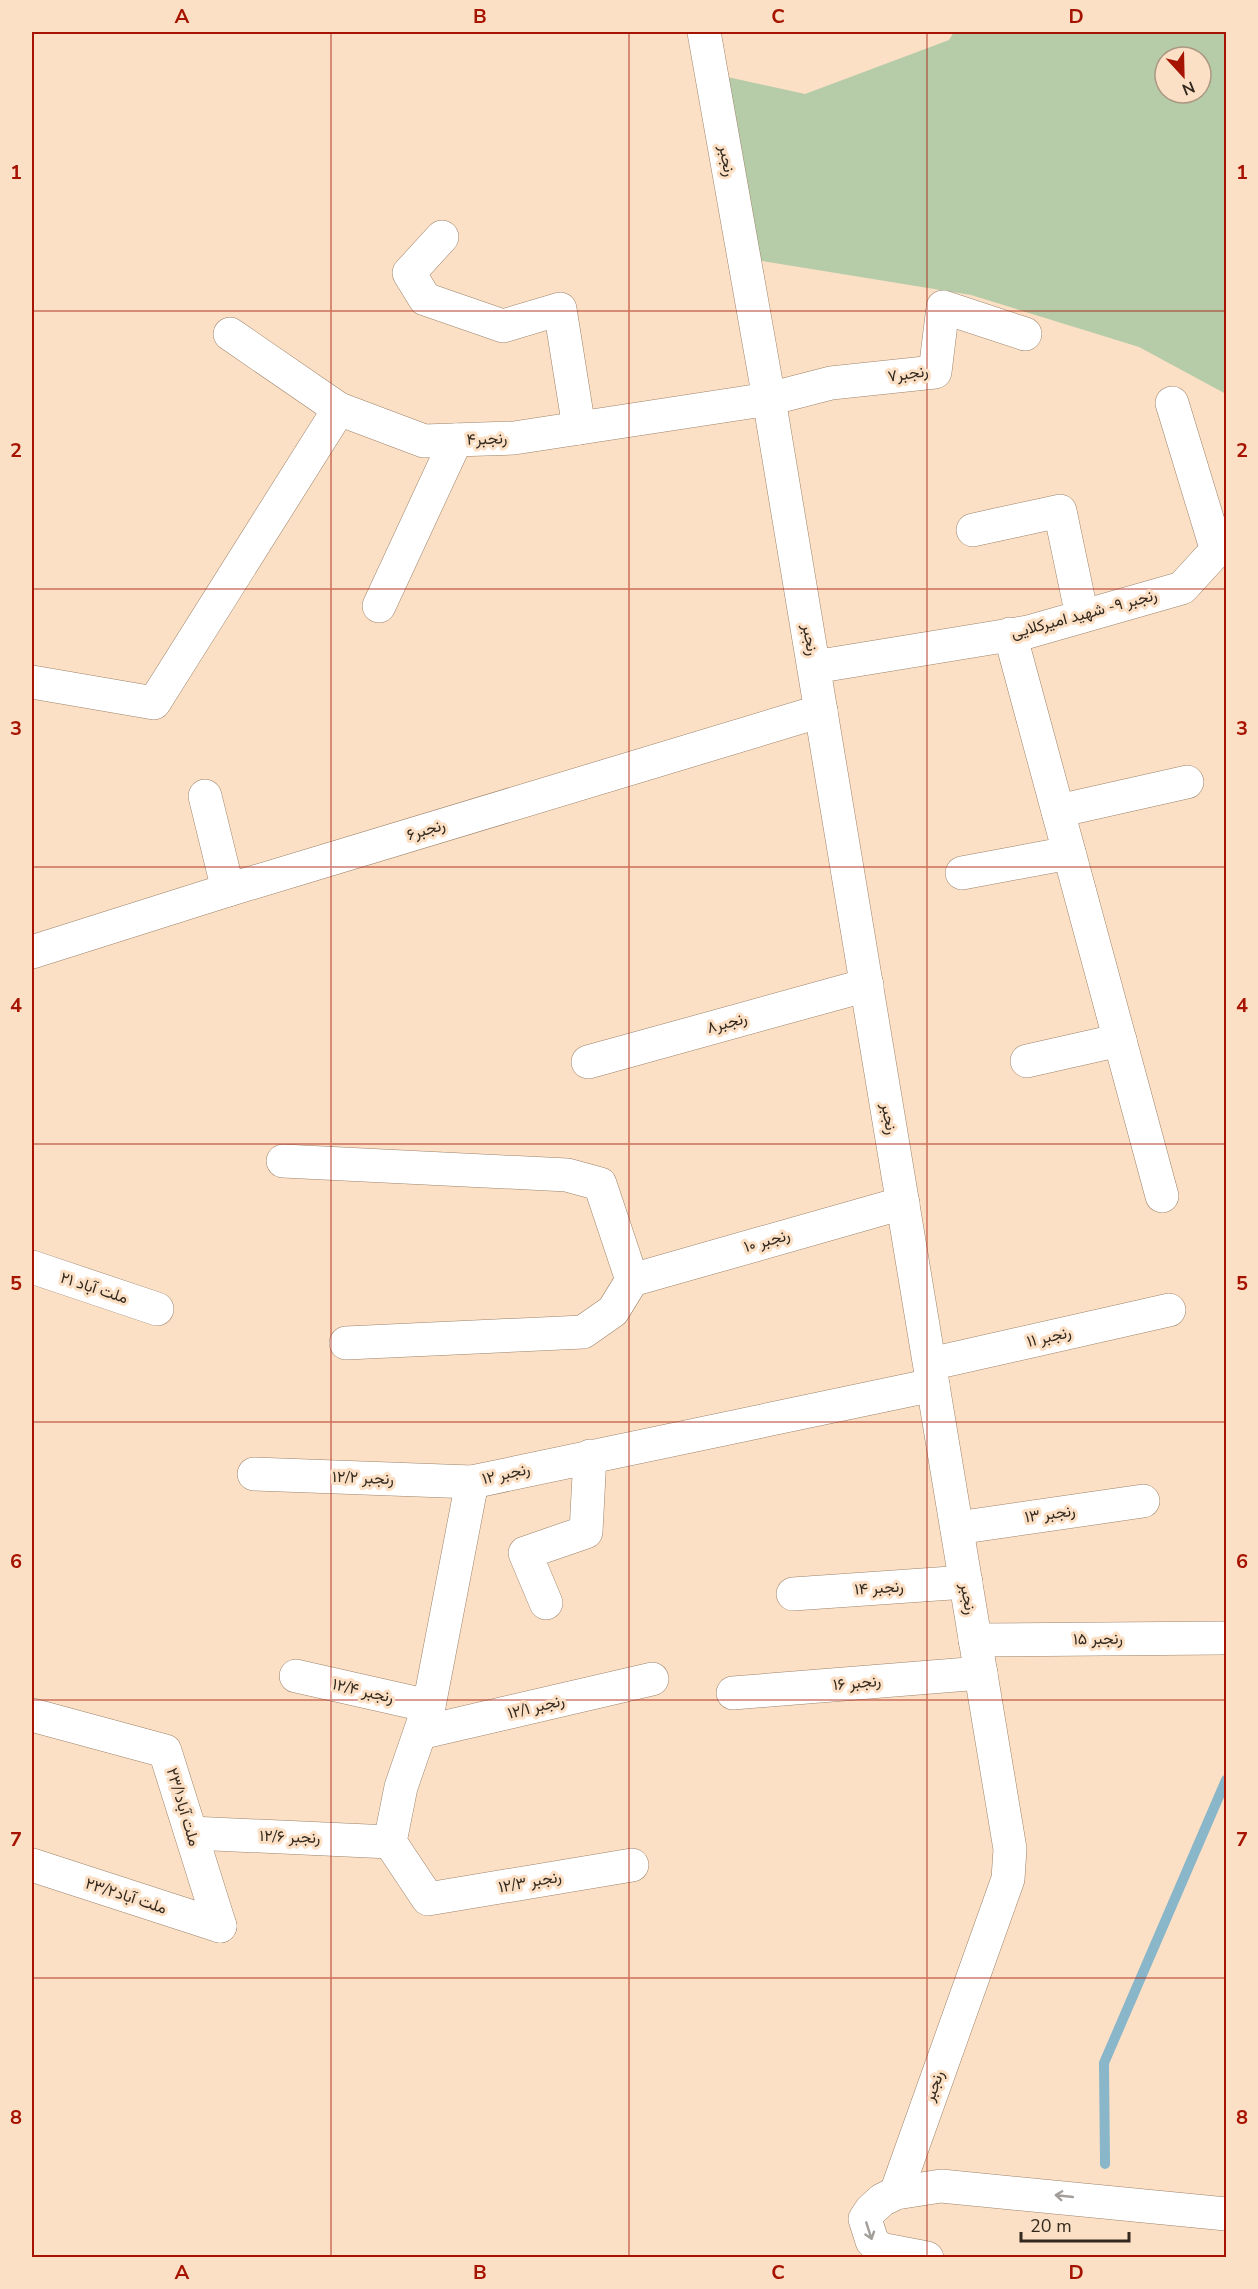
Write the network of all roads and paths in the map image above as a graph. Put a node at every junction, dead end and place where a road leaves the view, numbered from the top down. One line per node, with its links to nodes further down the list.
1 (704, 32): 5 (street, رنجبر)
2 (442, 237): 8 (street)
3 (230, 334): 7 (street, رنجبر۴)
4 (1025, 334): 5 (street, رنجبر۷)
5 (770, 399): 8 (street, رنجبر۴); 15 (street, رنجبر)
6 (1172, 403): 11 (street)
7 (339, 409): 9 (street, رنجبر۴); 16 (street)
8 (579, 428): 9 (street, رنجبر۴)
9 (456, 440): 12 (street)
10 (973, 530): 13 (street)
11 (1222, 546): 13 (street, رنجبر ۹- شهید امیرکلایی)
12 (379, 606)
13 (1082, 616): 14 (street, رنجبر ۹- شهید امیرکلایی)
14 (1010, 634): 15 (street, رنجبر ۹- شهید امیرکلایی); 20 (street)
15 (814, 667): 17 (street, رنجبر)
16 (32, 682)
17 (821, 711): 23 (street, رنجبر۶); 25 (street, رنجبر)
18 (1187, 782): 20 (street)
19 (205, 796): 23 (street)
20 (1058, 811): 21 (street)
21 (1069, 853): 22 (street); 26 (street)
22 (962, 873)
23 (228, 890): 24 (street, رنجبر۶)
24 (32, 952)
25 (867, 985): 28 (street, رنجبر۸); 31 (street, رنجبر)
26 (1120, 1040): 27 (street); 30 (street)
27 (1027, 1061)
28 (588, 1062)
29 (283, 1161): 33 (street)
30 (1162, 1196)
31 (903, 1203): 33 (street, رنجبر ۱۰); 37 (street, رنجبر)
32 (32, 1267): 34 (street, ملت آباد ۲۱)
33 (632, 1280): 36 (street)
34 (157, 1309)
35 (1169, 1310): 37 (street, رنجبر ۱۱)
36 (346, 1343)
37 (932, 1375): 38 (street, رنجبر ۱۲); 42 (street, رنجبر)
38 (590, 1456): 40 (street, رنجبر ۱۲); 45 (street)
39 (254, 1474): 40 (street, رنجبر ۱۲/۲)
40 (472, 1482): 53 (street, رنجبر ۱۲)
41 (1143, 1501): 42 (street, رنجبر ۱۳)
42 (957, 1528): 43 (street, رنجبر)
43 (966, 1582): 44 (street, رنجبر ۱۴); 47 (street, رنجبر)
44 (793, 1594)
45 (546, 1603)
46 (1221, 1638): 47 (street, رنجبر ۱۵)
47 (975, 1640): 48 (street, رنجبر)
48 (981, 1673): 51 (street, رنجبر ۱۶); 59 (street, رنجبر)
49 (297, 1676): 53 (street, رنجبر ۱۲/۴)
50 (652, 1679): 53 (street, رنجبر ۱۲/۱)
51 (733, 1694)
52 (32, 1715): 54 (street, ملت آباد۲۳/۱)
53 (424, 1720): 55 (street, رنجبر ۱۲)
54 (191, 1833): 55 (street, رنجبر ۱۲/۶); 58 (street, ملت آباد۲۳/۱)
55 (390, 1842): 57 (street, رنجبر ۱۲/۳)
56 (32, 1865): 58 (street, ملت آباد۲۳/۲)
57 (632, 1865)
58 (220, 1926)
59 (896, 2193): 60 (street, one-way to 59); 61 (street, one-way to 61)
60 (1227, 2214)
61 (914, 2257)

